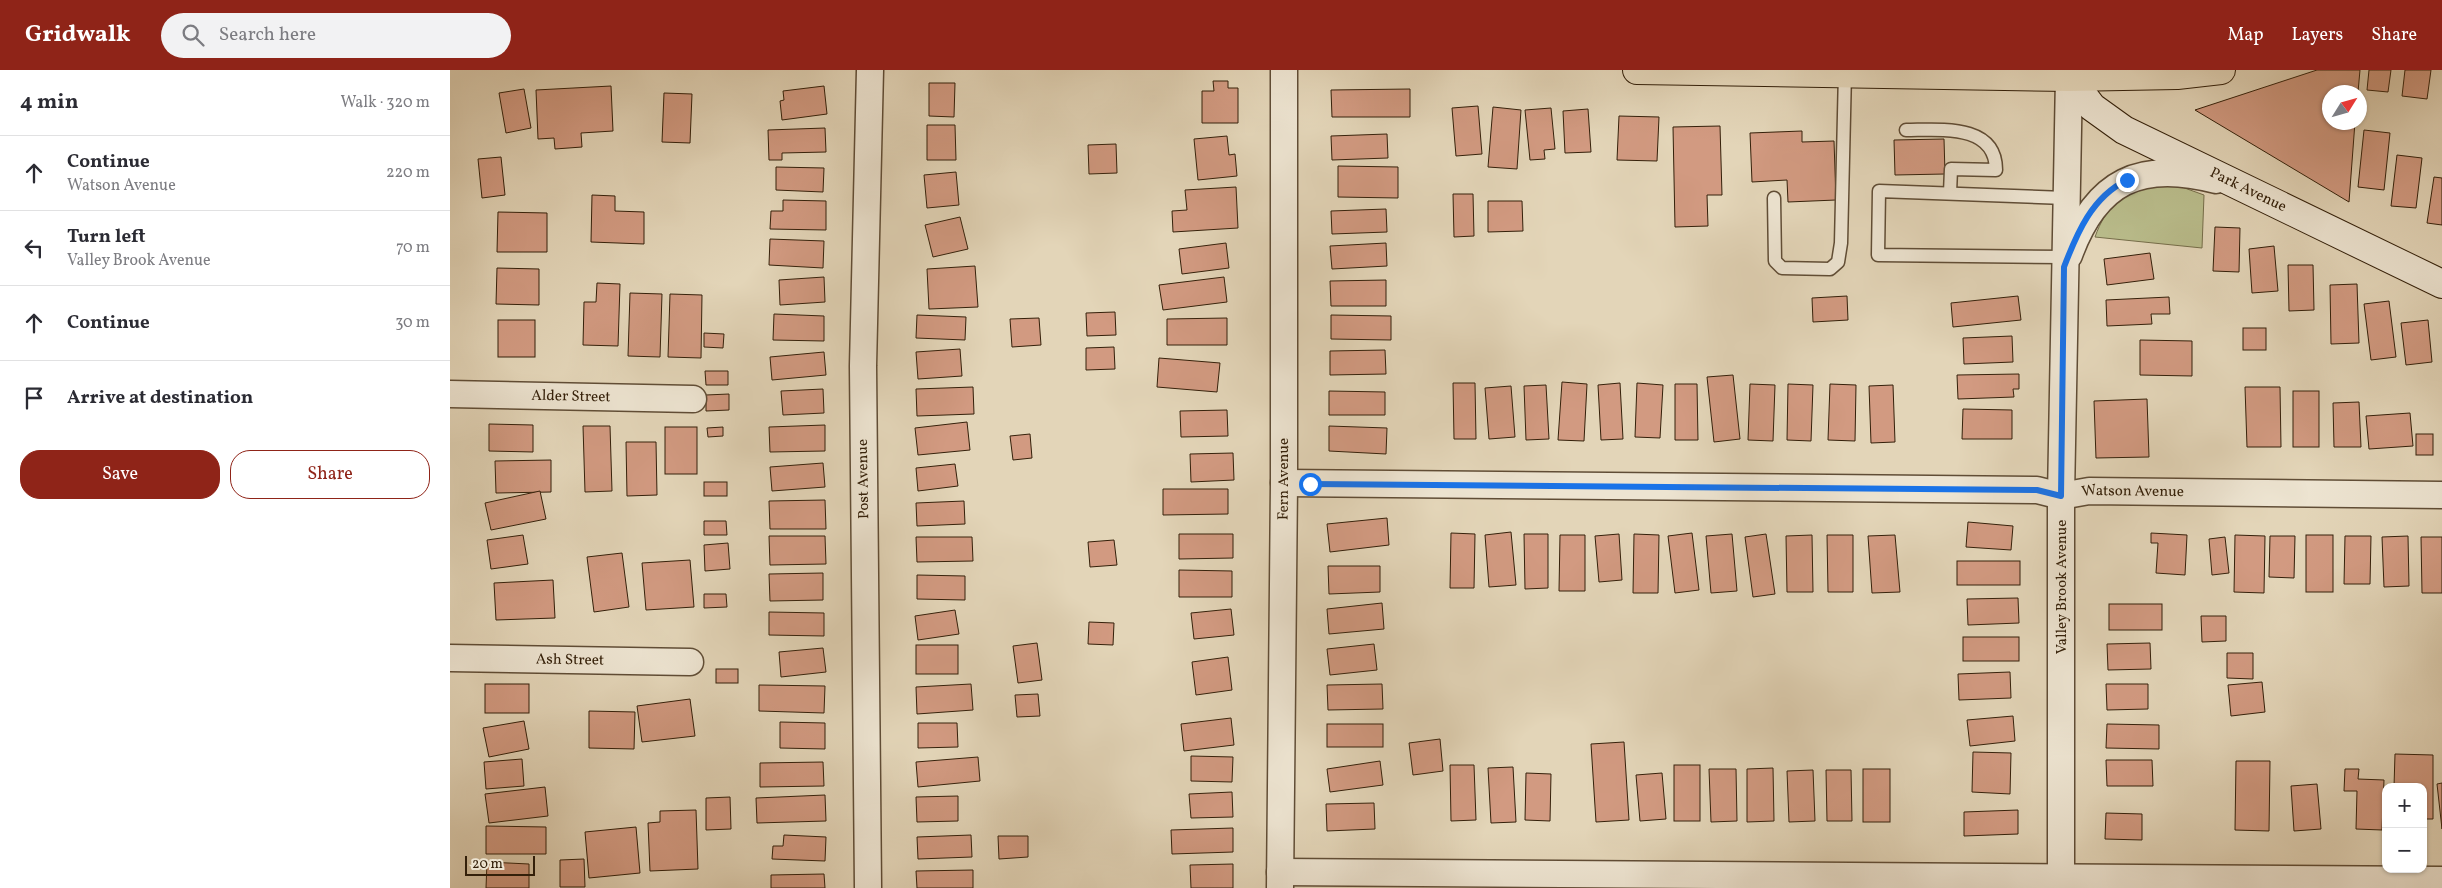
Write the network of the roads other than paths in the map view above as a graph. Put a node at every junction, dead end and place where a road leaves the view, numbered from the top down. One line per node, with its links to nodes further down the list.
1 (870, 70): 25 (street, Post Avenue)
2 (1284, 70): 17 (street, Fern Avenue)
3 (1637, 70): 5 (main road)
4 (2221, 70): 7 (main road)
5 (1845, 72): 6 (main road); 11 (lane)
6 (1976, 73): 7 (main road)
7 (2069, 77): 9 (street, Park Avenue); 12 (street, Valley Brook Avenue)
8 (1906, 130): 10 (lane)
9 (2242, 188): 13 (street); 14 (street, Park Avenue)
10 (1950, 193): 12 (lane); 13 (lane)
11 (1774, 198)
12 (2065, 198): 13 (street, Valley Brook Avenue)
13 (2064, 262): 19 (street, Valley Brook Avenue)
14 (2442, 284)
15 (450, 394): 16 (street, Alder Street)
16 (692, 399)
17 (1284, 483): 19 (street, Watson Avenue); 22 (street, Fern Avenue)
18 (2442, 495): 19 (street, Watson Avenue)
19 (2061, 496): 24 (street, Valley Brook Avenue)
20 (450, 658): 21 (street, Ash Street)
21 (690, 662)
22 (1280, 880): 24 (street)
23 (2442, 880): 24 (street)
24 (2061, 883)
25 (868, 888)

